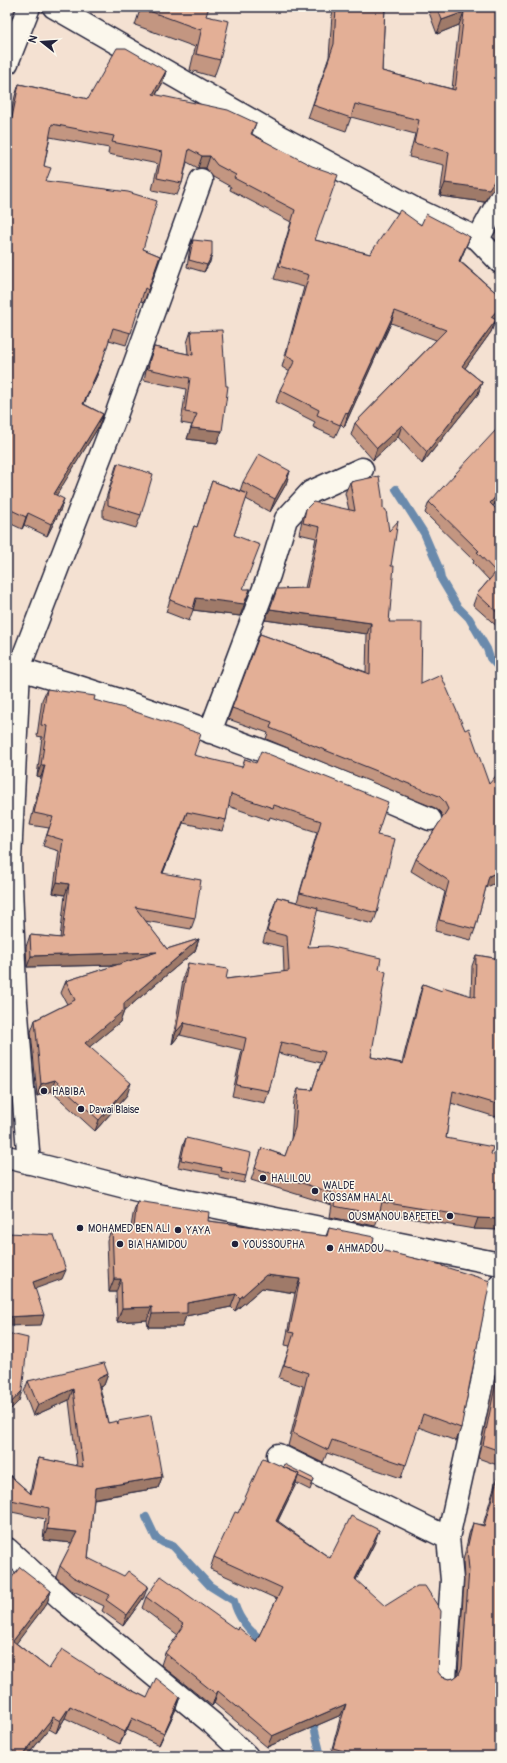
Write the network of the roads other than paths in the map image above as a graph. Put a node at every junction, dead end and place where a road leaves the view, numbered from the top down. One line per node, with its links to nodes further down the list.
1 (29, 7): 3 (street)
2 (54, 7): 6 (street)
3 (7, 62)
4 (201, 180): 9 (street)
5 (500, 199): 6 (street)
6 (478, 239): 7 (street)
7 (500, 262)
8 (362, 469): 10 (street)
9 (13, 666): 10 (street); 13 (street)
10 (210, 732): 11 (street)
11 (430, 819)
12 (7, 1157): 13 (street)
13 (29, 1163): 14 (street)
14 (500, 1264)
15 (500, 1285): 17 (street)
16 (278, 1454): 17 (street)
17 (448, 1538): 19 (street)
18 (7, 1549): 20 (street)
19 (445, 1678)
20 (247, 1756)

